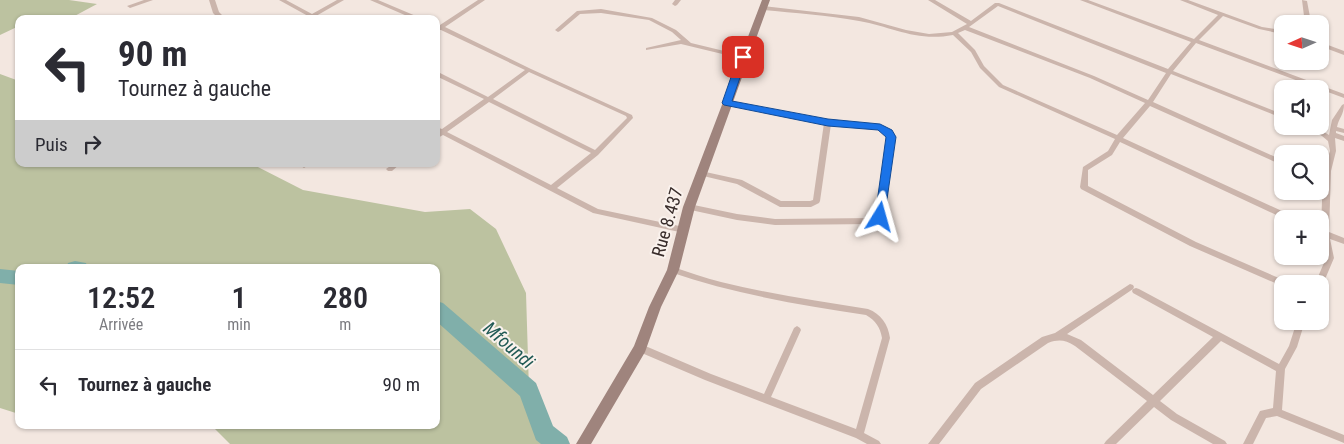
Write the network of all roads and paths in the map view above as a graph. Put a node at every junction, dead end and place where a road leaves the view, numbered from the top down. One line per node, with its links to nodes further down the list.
1 (150, 0): 13 (street)
2 (212, 0): 15 (street)
3 (282, 0): 16 (street)
4 (342, 0): 17 (street)
5 (373, 0): 18 (street)
6 (482, 0): 21 (street)
7 (931, 0): 20 (street)
8 (1083, 0): 27 (street)
9 (1183, 0): 14 (street)
10 (1304, 1): 19 (street)
11 (999, 2): 20 (street); 34 (street)
12 (764, 4): 26 (street); 32 (main road, Rue 8.437)
13 (130, 6)
14 (1222, 14): 25 (street); 27 (street)
15 (218, 15)
16 (305, 15)
17 (312, 15)
18 (410, 15)
19 (1307, 15)
20 (970, 23): 22 (street)
21 (440, 26)
22 (963, 27): 26 (street); 39 (street)
23 (440, 28): 33 (street)
24 (558, 30): 28 (street)
25 (1274, 30)
26 (954, 33): 47 (street)
27 (1194, 42): 34 (street); 36 (street)
28 (689, 44): 30 (street); 32 (street)
29 (1329, 47): 31 (street)
30 (648, 49)
31 (1344, 53)
32 (743, 57): 38 (main road, Rue 8.437)
33 (529, 70): 37 (street); 49 (street)
34 (1170, 71): 39 (street); 41 (street)
35 (440, 75): 37 (street)
36 (1344, 96)
37 (489, 100): 44 (street); 49 (street)
38 (727, 103): 42 (street); 54 (main road, Rue 8.437)
39 (1148, 104): 47 (street); 50 (street)
40 (1344, 106): 46 (street)
41 (1274, 113)
42 (828, 122): 54 (street); 56 (street)
43 (1344, 131): 46 (street)
44 (440, 132)
45 (440, 133): 55 (street)
46 (1332, 134): 48 (street); 51 (street)
47 (1119, 138): 57 (street); 62 (street)
48 (1344, 139)
49 (596, 153): 55 (street)
50 (1274, 159)
51 (1329, 165)
52 (393, 167): 53 (street)
53 (390, 169)
54 (701, 173): 56 (main road, Rue 8.437)
55 (552, 188): 58 (street)
56 (689, 207): 58 (main road, Rue 8.437)
57 (1274, 211)
58 (684, 230): 61 (main road, Rue 8.437)
59 (1329, 235): 60 (street)
60 (1344, 241)
61 (673, 270): 67 (main road, Rue 8.437); 72 (street)
62 (1274, 279)
63 (797, 330): 69 (street)
64 (1298, 330): 68 (street)
65 (1058, 336): 66 (street); 70 (street); 76 (street)
66 (1220, 336): 68 (street); 70 (street)
67 (640, 348): 69 (street); 74 (main road, Rue 8.437)
68 (1281, 369): 71 (street)
69 (766, 399): 72 (street)
70 (1154, 401): 77 (street); 78 (street)
71 (1277, 412): 73 (street); 79 (street)
72 (859, 435): 75 (street)
73 (1344, 439)
74 (584, 443)
75 (876, 444)
76 (933, 444)
77 (1109, 444)
78 (1222, 444)
79 (1248, 444)

